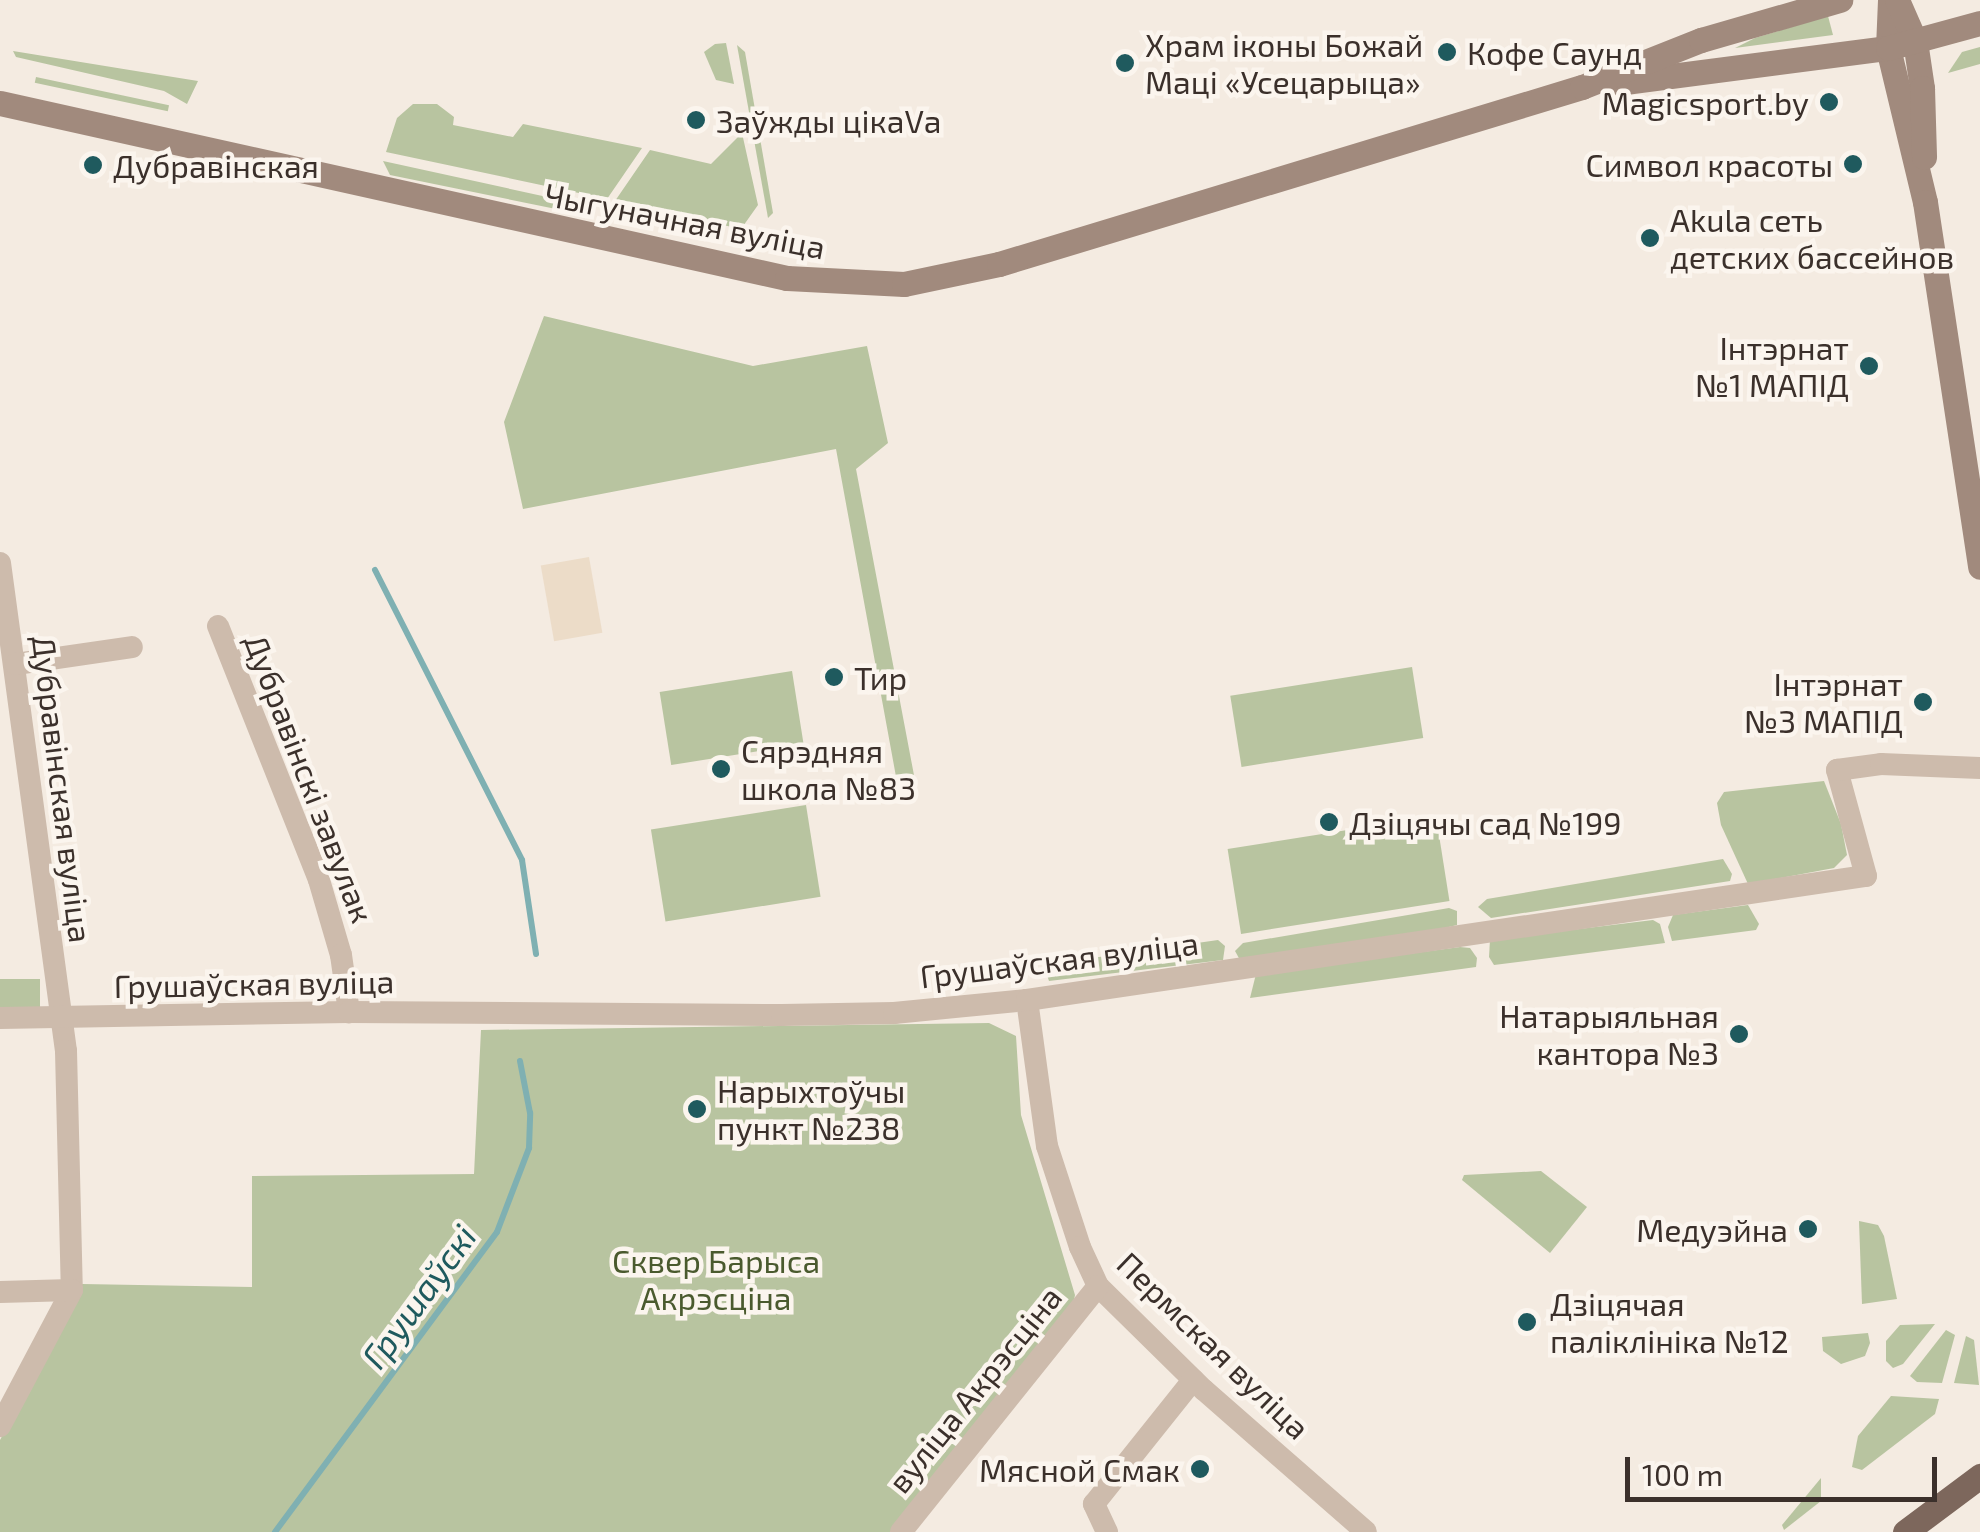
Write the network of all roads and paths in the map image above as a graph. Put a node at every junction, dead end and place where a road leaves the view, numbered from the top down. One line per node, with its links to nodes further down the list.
1 (1840, 0): 6 (main road, Чыгуначная вуліца)
2 (1894, 0): 4 (main road); 5 (main road)
3 (1980, 23): 4 (main road, Чыгуначная вуліца)
4 (1914, 41): 5 (main road, Чыгуначная вуліца); 8 (main road)
5 (1888, 48): 6 (main road, Чыгуначная вуліца); 8 (main road)
6 (1582, 87): 7 (main road, Чыгуначная вуліца)
7 (0, 103)
8 (1926, 202): 10 (main road)
9 (0, 563): 13 (street, Дубравінская вуліца)
10 (1980, 567)
11 (218, 626): 16 (street, Дубравінскі завулак)
12 (132, 647): 13 (street)
13 (16, 664): 18 (street, Дубравінская вуліца)
14 (1980, 768): 15 (street, Грушаўская вуліца)
15 (1027, 1000): 16 (street, Грушаўская вуліца); 19 (street, Пермская вуліца)
16 (349, 1012): 18 (street, Грушаўская вуліца)
17 (0, 1018): 18 (street, Грушаўская вуліца)
18 (61, 1018): 20 (street, Дубравінская вуліца)
19 (1098, 1286): 22 (street, Пермская вуліца); 25 (street, вуліца Акрэсціна)
20 (72, 1290): 21 (street); 23 (street, Дубравінская вуліца)
21 (0, 1292)
22 (1193, 1380): 26 (street); 27 (street, Пермская вуліца)
23 (0, 1426)
24 (1980, 1476): 28 (main road)
25 (901, 1532)
26 (1108, 1532)
27 (1366, 1532)
28 (1905, 1532)

